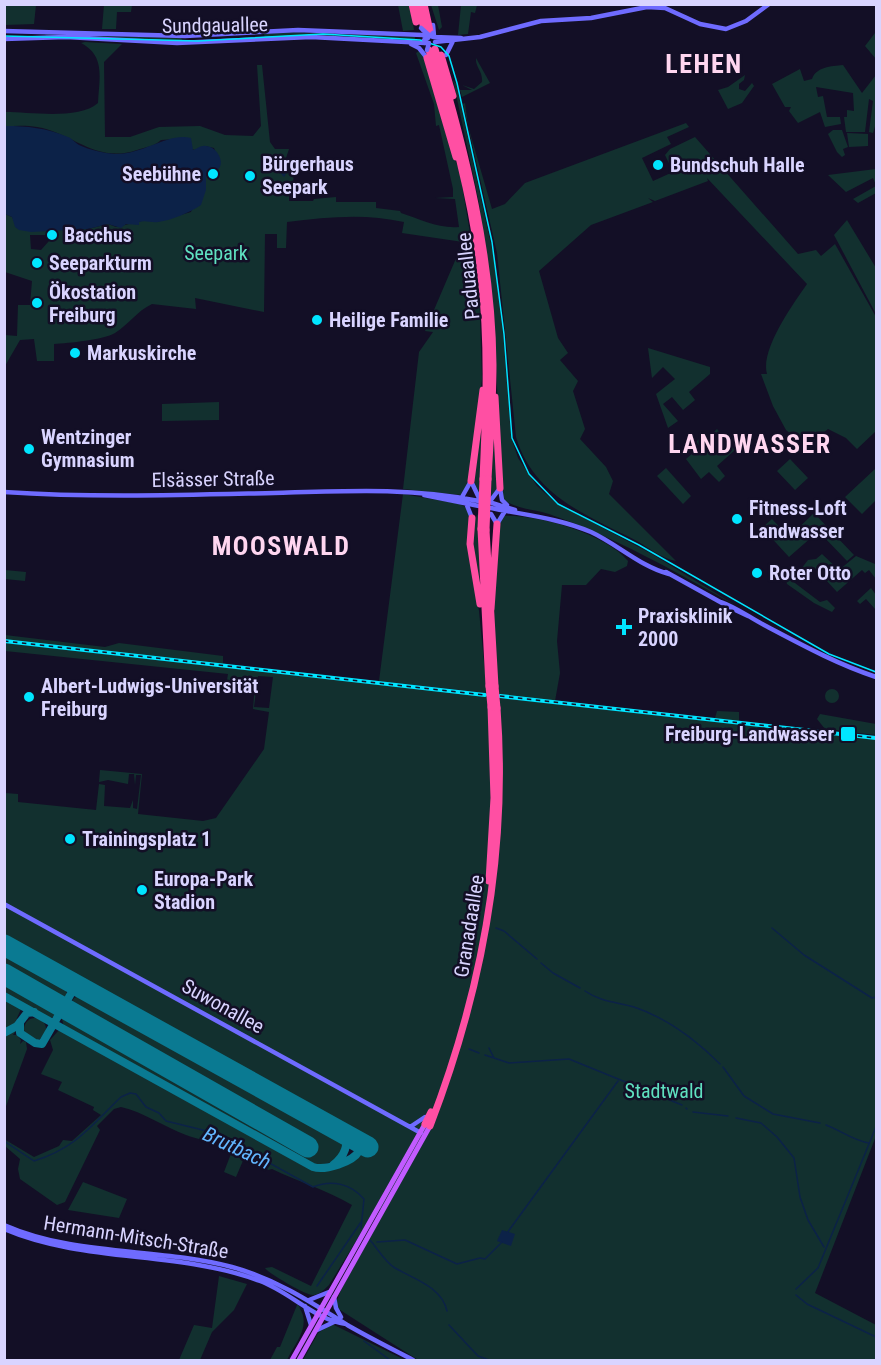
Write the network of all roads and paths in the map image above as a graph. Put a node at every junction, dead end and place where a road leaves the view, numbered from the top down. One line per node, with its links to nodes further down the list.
1 (412, 4): 9 (highway)
2 (418, 4): 9 (highway, Paduaallee)
3 (424, 4): 9 (highway, Paduaallee)
4 (428, 4): 9 (highway)
5 (769, 4): 10 (street)
6 (4, 31): 7 (street, Sundgauallee)
7 (412, 35): 9 (street, Sundgauallee); 9 (street)
8 (4, 39): 12 (street, Sundgauallee)
9 (432, 39): 10 (street); 11 (street); 11 (street); 12 (street); 13 (street); 14 (highway, Paduaallee); 14 (highway); 15 (highway, Paduaallee)
10 (464, 39): 11 (street)
11 (453, 41)
12 (412, 43): 13 (street)
13 (427, 58): 15 (highway)
14 (466, 160): 16 (highway, Paduaallee)
15 (463, 173): 17 (highway, Paduaallee)
16 (493, 365): 18 (highway, Paduaallee); 20 (highway)
17 (486, 379): 18 (highway, Paduaallee); 19 (highway)
18 (486, 479): 25 (highway, Paduaallee, bridge)
19 (471, 481): 23 (street); 25 (street)
20 (500, 488): 25 (street); 26 (street)
21 (4, 492): 22 (street, Elsässer Straße)
22 (422, 494): 23 (street, Elsässer Straße); 24 (street, Elsässer Straße)
23 (462, 497): 25 (street, Elsässer Straße)
24 (466, 503): 25 (street, Elsässer Straße); 27 (street)
25 (484, 504): 26 (street, Elsässer Straße); 27 (street); 28 (street); 33 (highway, Granadaallee, bridge)
26 (507, 509): 28 (street); 29 (street, Elsässer Straße)
27 (472, 518): 33 (highway)
28 (497, 524): 33 (highway)
29 (639, 559): 30 (street); 31 (street, Elsässer Straße)
30 (643, 566)
31 (650, 566): 32 (street, Elsässer Straße); 32 (street, Elsässer Straße)
32 (669, 574): 34 (street, Elsässer Straße)
33 (487, 616): 35 (highway, Granadaallee, bridge)
34 (876, 677)
35 (494, 707): 37 (highway, Granadaallee); 38 (highway, Granadaallee)
36 (4, 904): 39 (street, Suwonallee)
37 (431, 1111): 38 (highway, Granadaallee); 39 (street)
38 (428, 1125): 40 (main road, Granadaallee)
39 (410, 1127): 40 (street, Suwonallee); 41 (street)
40 (423, 1134): 41 (main road, Granadaallee); 44 (main road, Granadaallee)
41 (416, 1142): 44 (main road, Granadaallee)
42 (4, 1227): 43 (street, Hermann-Mitsch-Straße)
43 (255, 1277): 45 (street, Hermann-Mitsch-Straße); 46 (street, Hermann-Mitsch-Straße)
44 (332, 1294): 45 (street); 47 (main road, Granadaallee); 49 (main road, Granadaallee); 51 (street)
45 (309, 1300): 47 (street, Hermann-Mitsch-Straße)
46 (303, 1304): 48 (street, Hermann-Mitsch-Straße); 52 (street)
47 (321, 1307): 48 (main road, Granadaallee); 49 (street, Hermann-Mitsch-Straße)
48 (317, 1313): 49 (street, Hermann-Mitsch-Straße); 52 (main road, Granadaallee)
49 (325, 1314): 50 (street); 51 (street); 53 (main road, Granadaallee)
50 (333, 1322): 51 (street); 53 (street)
51 (344, 1322): 56 (street)
52 (310, 1325): 54 (main road, Granadaallee)
53 (315, 1330): 55 (main road, Granadaallee)
54 (292, 1360)
55 (299, 1360)
56 (413, 1360)

